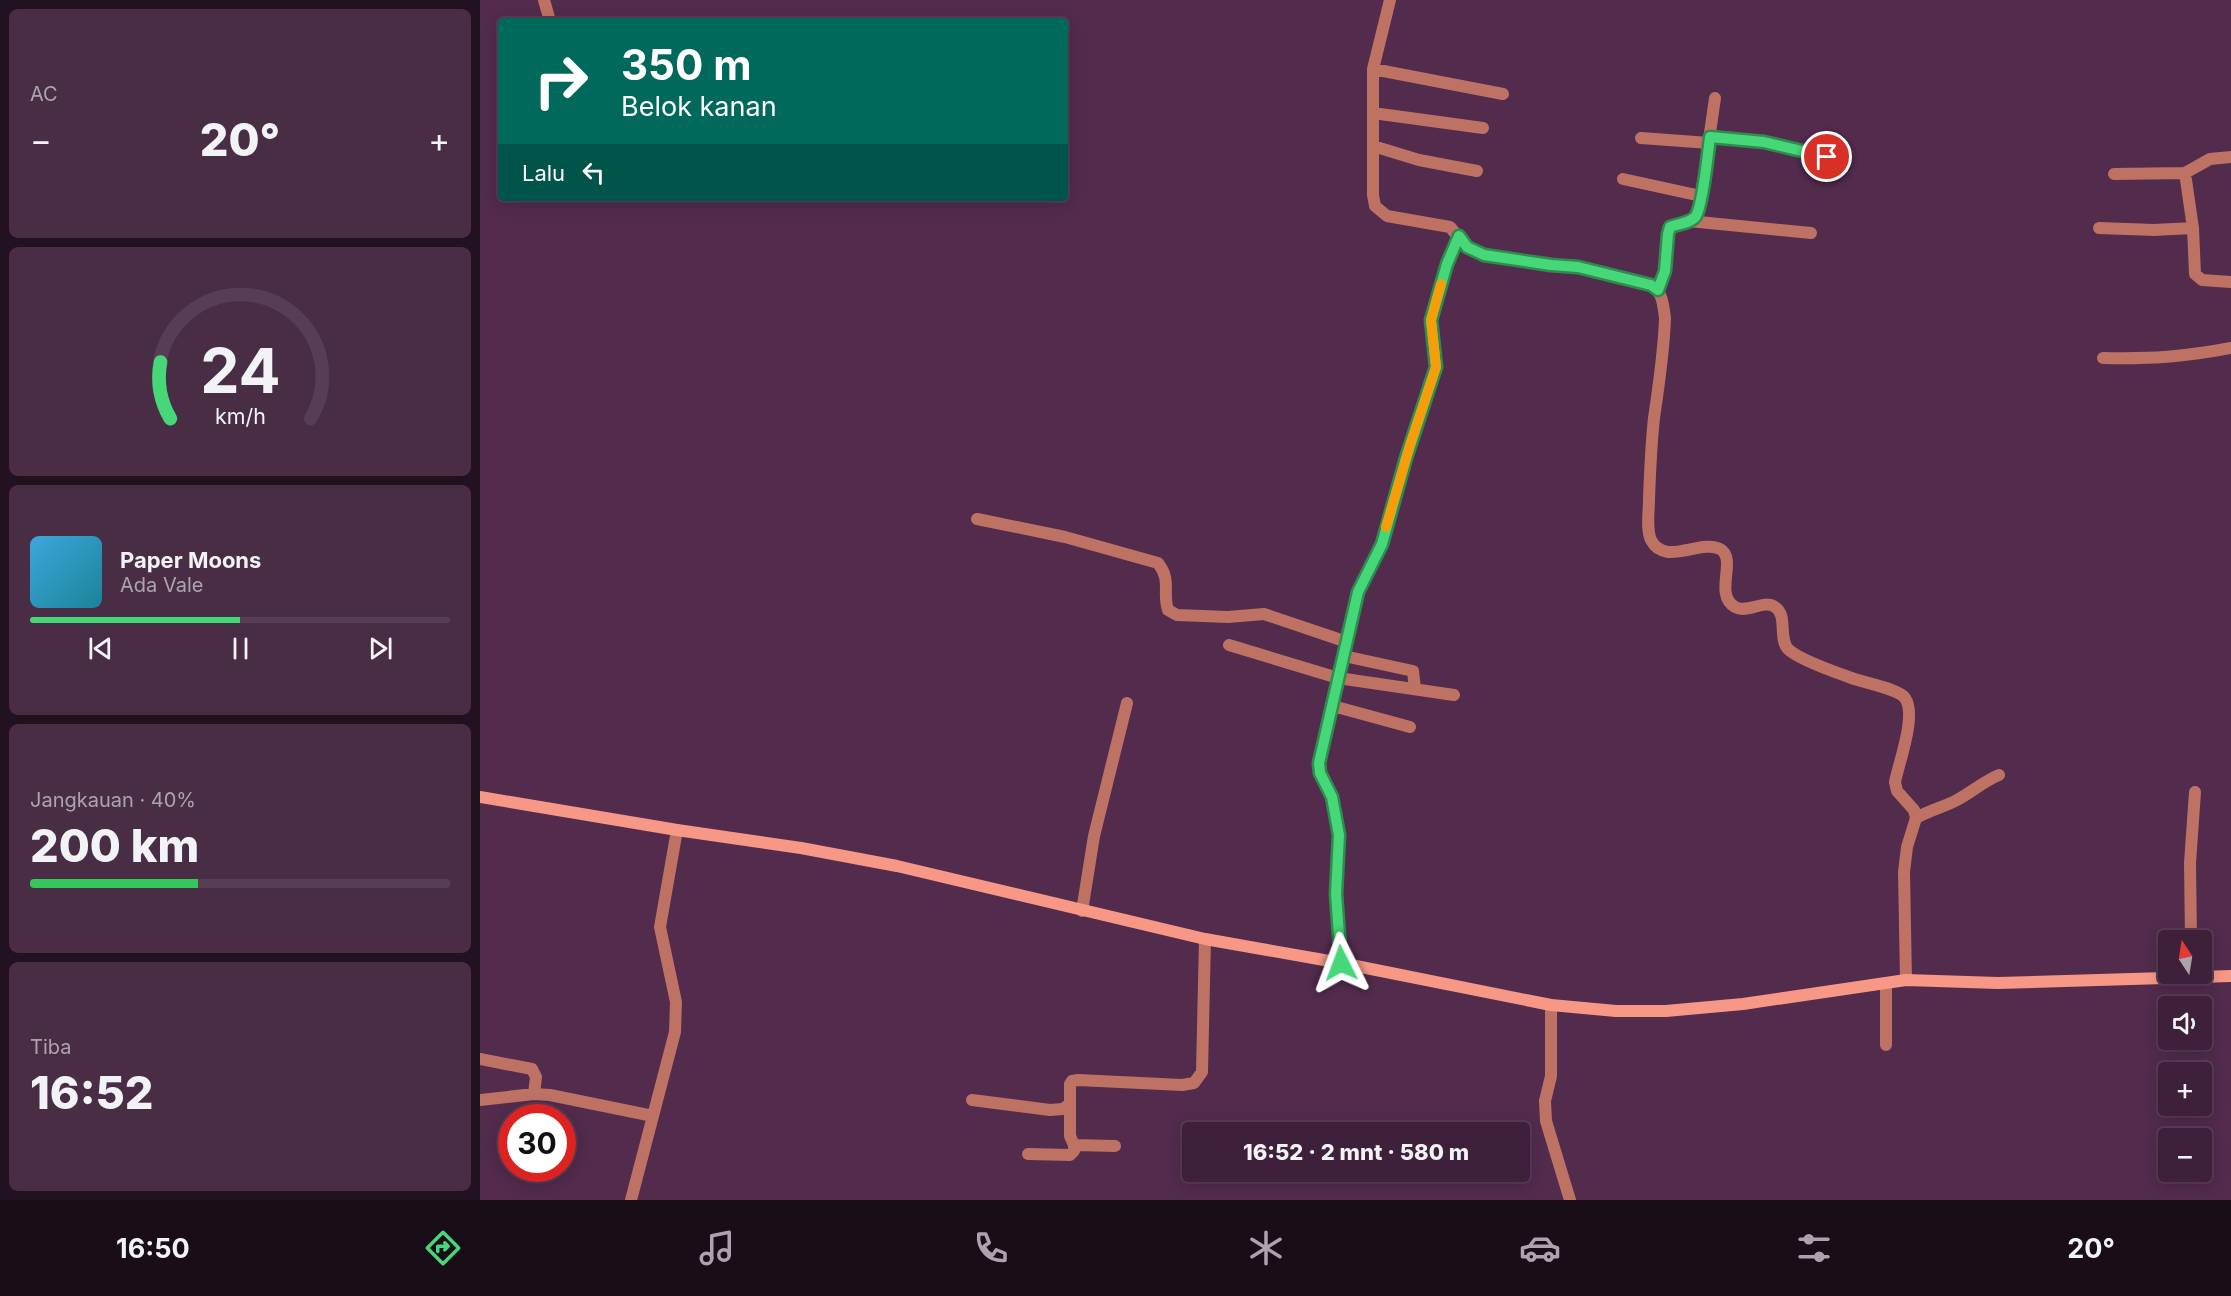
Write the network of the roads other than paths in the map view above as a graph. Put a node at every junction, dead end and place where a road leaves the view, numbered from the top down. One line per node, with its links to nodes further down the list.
1 (544, 0): 3 (street)
2 (1390, 0): 4 (street)
3 (549, 18)
4 (1373, 69): 5 (street); 7 (street)
5 (1503, 94)
6 (1715, 98): 10 (street)
7 (1373, 113): 8 (street); 11 (street)
8 (1483, 128)
9 (1641, 138): 10 (street)
10 (1710, 140): 12 (street); 18 (street)
11 (1373, 146): 14 (street); 23 (street)
12 (1827, 157)
13 (2231, 157): 15 (street)
14 (1477, 171)
15 (2185, 173): 16 (street); 21 (street)
16 (2114, 174)
17 (1623, 179): 18 (street)
18 (1701, 196): 19 (street)
19 (1689, 221): 22 (street); 25 (street)
20 (2099, 228): 21 (street)
21 (2193, 228): 24 (street)
22 (1811, 233)
23 (1459, 236): 25 (street); 29 (street)
24 (2231, 282)
25 (1658, 290): 41 (street)
26 (2231, 348): 27 (street)
27 (2103, 358)
28 (977, 519): 29 (street)
29 (1347, 642): 31 (street)
30 (1229, 645): 32 (street)
31 (1344, 656): 32 (street); 33 (street)
32 (1338, 678): 33 (street); 36 (street)
33 (1415, 689): 34 (street)
34 (1454, 695)
35 (1127, 703): 43 (street)
36 (1333, 706): 37 (street); 46 (street)
37 (1410, 727)
38 (2000, 775): 41 (street)
39 (2195, 792): 44 (street)
40 (480, 797): 42 (main road)
41 (1916, 818): 50 (street)
42 (677, 830): 43 (main road); 59 (street)
43 (1082, 911): 45 (main road)
44 (2191, 930)
45 (1204, 939): 46 (main road); 58 (street)
46 (1341, 963): 52 (main road)
47 (2212, 976): 48 (main road)
48 (2231, 976)
49 (2158, 977): 50 (main road)
50 (1906, 980): 51 (main road)
51 (1886, 983): 52 (main road); 53 (street)
52 (1551, 1005): 64 (street)
53 (1886, 1045)
54 (480, 1059): 55 (street)
55 (534, 1094): 56 (street); 59 (street)
56 (480, 1100)
57 (972, 1100): 58 (street)
58 (1070, 1104): 60 (street)
59 (653, 1116): 63 (street)
60 (1074, 1144): 61 (street); 62 (street)
61 (1115, 1146)
62 (1028, 1154)
63 (631, 1200)
64 (1570, 1200)

